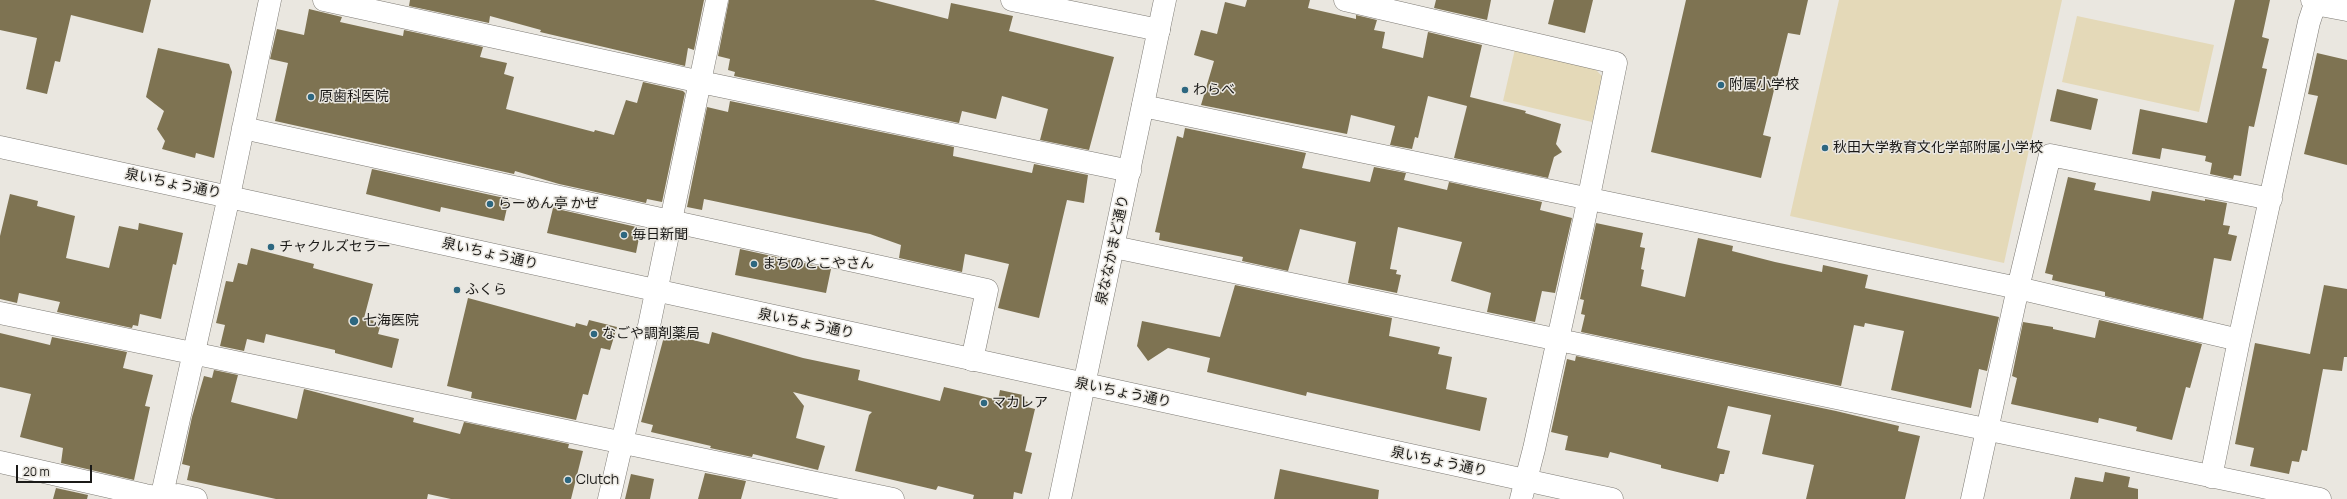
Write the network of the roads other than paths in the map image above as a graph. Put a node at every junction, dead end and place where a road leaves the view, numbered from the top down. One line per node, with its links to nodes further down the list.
1 (270, 0): 13 (street)
2 (324, 0): 11 (street)
3 (718, 0): 11 (street)
4 (1012, 0): 10 (street)
5 (1165, 0): 10 (street, 泉ななかまど通り)
6 (1345, 0): 8 (street)
7 (2314, 2): 9 (street); 18 (street)
8 (1408, 7): 17 (street)
9 (2347, 10)
10 (1159, 30): 12 (street, 泉ななかまど通り)
11 (700, 82): 15 (street); 19 (street)
12 (1143, 106): 15 (street, 泉ななかまど通り); 17 (street)
13 (243, 128): 16 (street); 19 (street)
14 (0, 147): 16 (street, 泉いちょう通り)
15 (1130, 172): 20 (street, 泉ななかまど通り)
16 (229, 196): 22 (street, 泉いちょう通り); 26 (street)
17 (1588, 198): 21 (street); 24 (street)
18 (2271, 198): 21 (street); 25 (street)
19 (671, 222): 22 (street); 27 (street)
20 (1114, 247): 24 (street); 28 (street, 泉ななかまど通り)
21 (2018, 288): 25 (street); 29 (street)
22 (656, 291): 27 (street, 泉いちょう通り); 30 (street)
23 (0, 313): 26 (street)
24 (1557, 340): 29 (street); 33 (street)
25 (2239, 340): 32 (street)
26 (193, 354): 30 (street); 34 (street)
27 (972, 360): 28 (street, 泉いちょう通り)
28 (1083, 384): 33 (street, 泉いちょう通り); 38 (street, 泉ななかまど通り)
29 (1987, 429): 32 (street); 40 (street)
30 (620, 443): 36 (street); 37 (street)
31 (0, 462): 34 (street)
32 (2212, 477): 41 (street)
33 (1523, 490): 39 (street, 泉いちょう通り)
34 (161, 498): 35 (street)
35 (196, 499)
36 (609, 499)
37 (893, 499)
38 (1060, 499)
39 (1612, 499)
40 (1972, 499)
41 (2320, 499)

